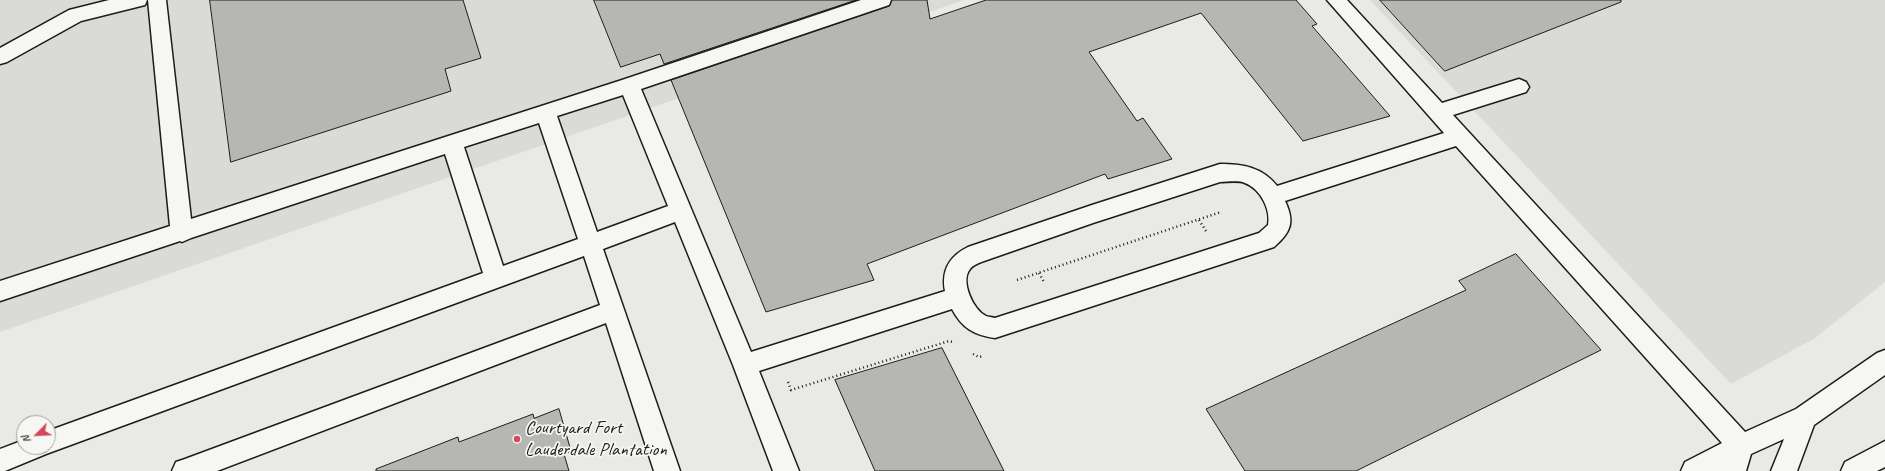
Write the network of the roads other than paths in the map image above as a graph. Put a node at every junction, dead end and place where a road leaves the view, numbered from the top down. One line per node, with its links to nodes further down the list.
1 (138, 0): 5 (street)
2 (157, 0): 14 (street)
3 (882, 0): 6 (street)
4 (1336, 0): 8 (street)
5 (0, 57)
6 (629, 85): 9 (street); 13 (street)
7 (1519, 87): 8 (street)
8 (1438, 112): 10 (street)
9 (546, 113): 11 (street); 15 (street)
10 (1460, 136): 12 (street); 24 (street)
11 (452, 143): 14 (street); 16 (street)
12 (1272, 196): 18 (street); 18 (street)
13 (681, 211): 15 (street); 21 (street)
14 (182, 233): 17 (street)
15 (590, 244): 16 (street); 19 (street)
16 (496, 278): 23 (street)
17 (0, 291)
18 (958, 297): 21 (street)
19 (613, 310): 28 (street); 29 (street)
20 (1885, 361): 22 (street)
21 (745, 365): 30 (street)
22 (1805, 417): 24 (street); 33 (street)
23 (56, 440)
24 (1741, 446): 31 (street); 32 (street)
25 (1885, 453): 34 (street)
26 (16, 455): 27 (street)
27 (0, 461)
28 (185, 471)
29 (667, 471)
30 (786, 471)
31 (1694, 471)
32 (1733, 471)
33 (1784, 471)
34 (1854, 471)

